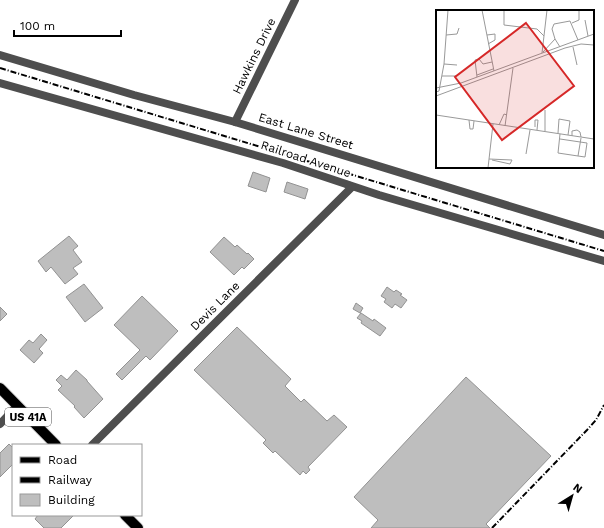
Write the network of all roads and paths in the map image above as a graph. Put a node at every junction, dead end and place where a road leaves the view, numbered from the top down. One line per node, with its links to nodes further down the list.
1 (294, 0): 4 (street, Hawkins Drive)
2 (0, 55): 4 (street, East Lane Street)
3 (0, 83): 5 (street, Railroad Avenue)
4 (235, 122): 6 (street, East Lane Street)
5 (348, 185): 7 (street, Railroad Avenue); 12 (street, Devis Lane)
6 (604, 235)
7 (604, 261)
8 (0, 388): 9 (main road, US 41A)
9 (17, 406): 10 (street); 11 (main road, US 41A)
10 (0, 424)
11 (55, 444)
12 (93, 444)
13 (126, 516): 14 (main road)
14 (138, 528)

